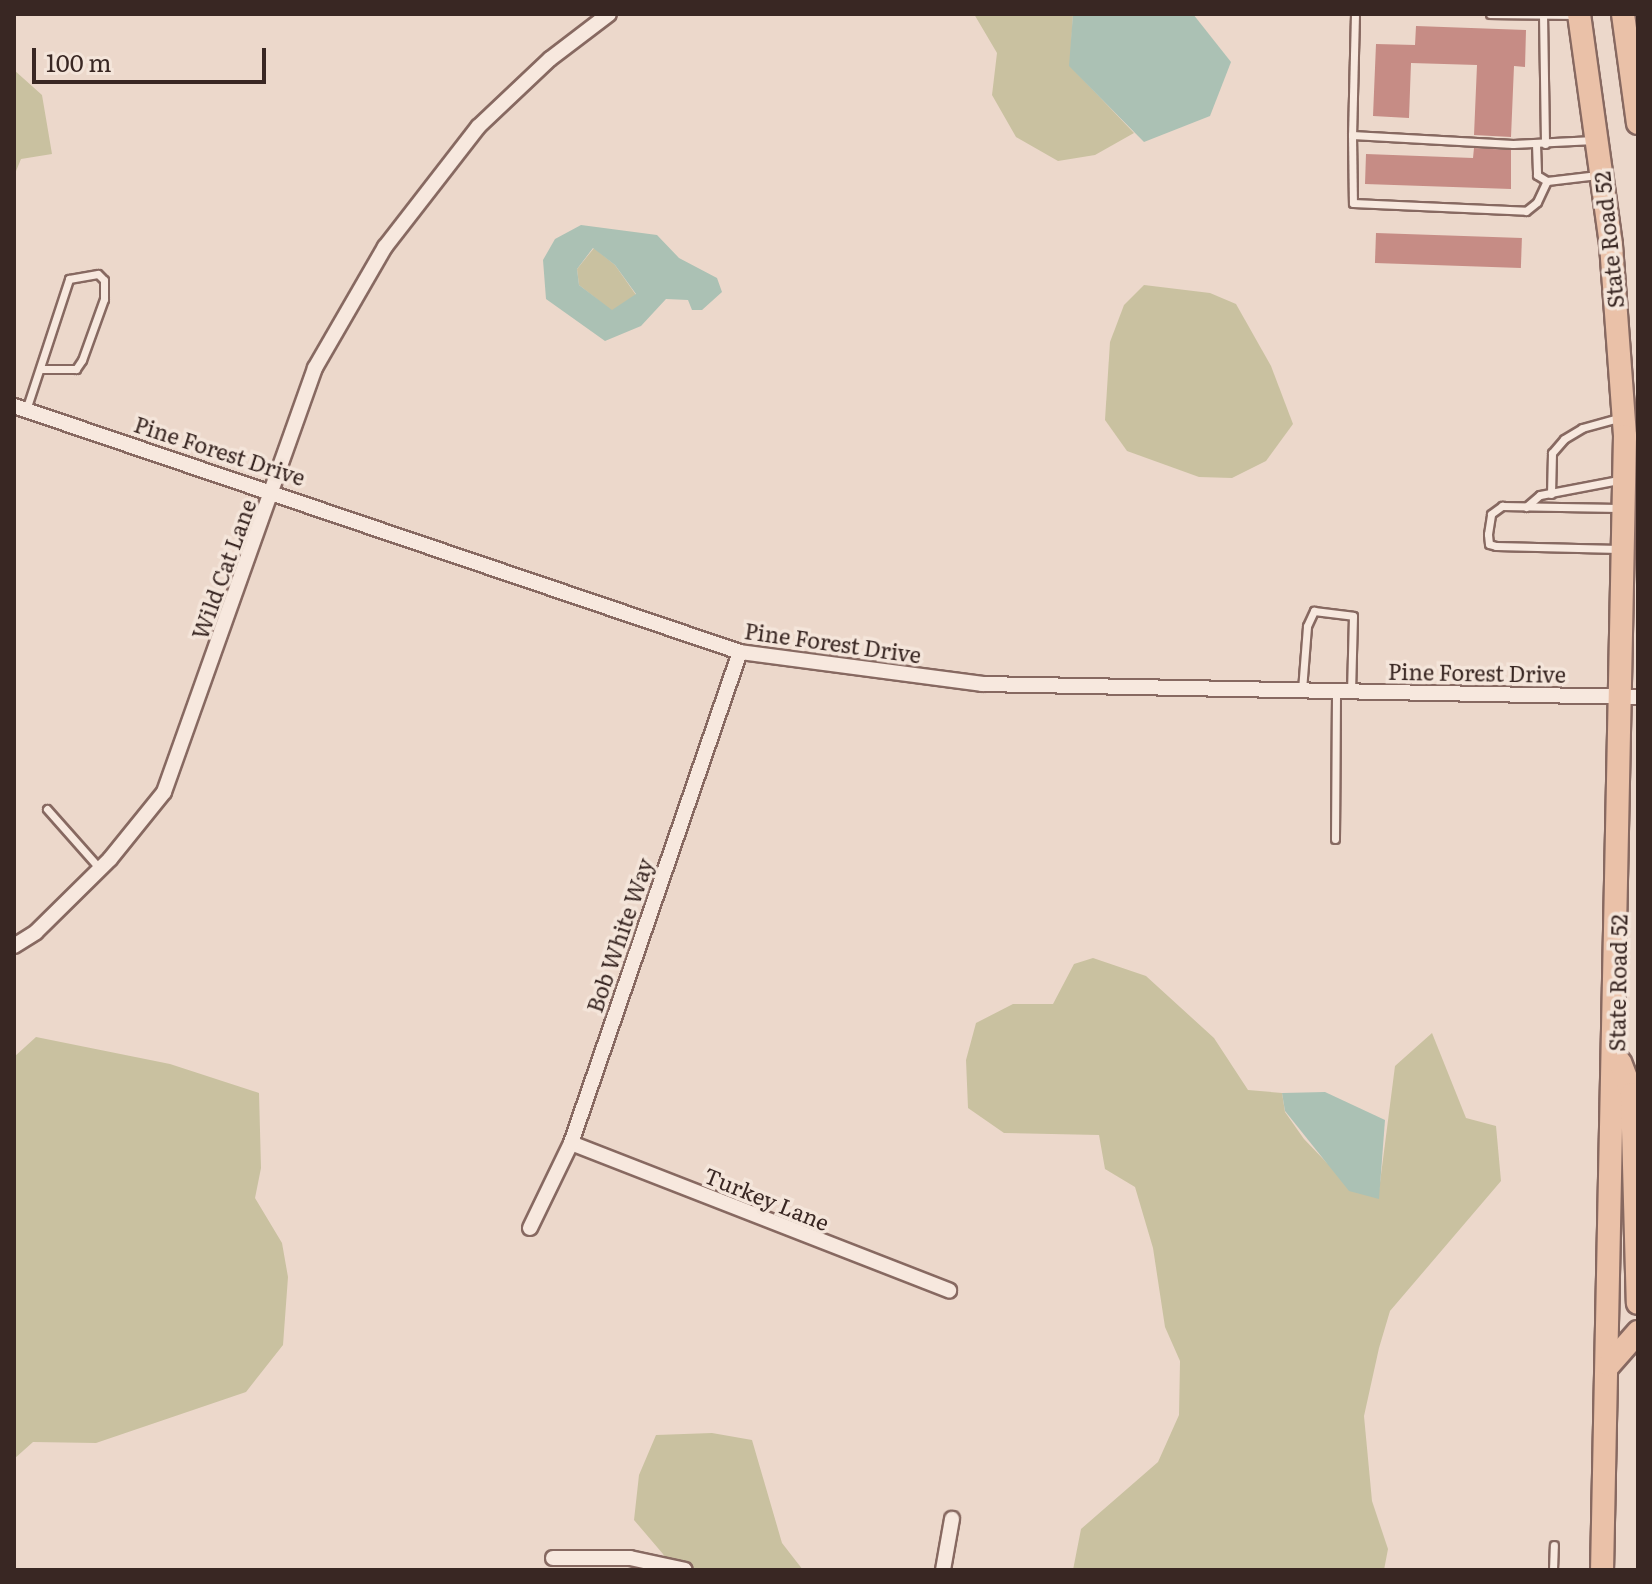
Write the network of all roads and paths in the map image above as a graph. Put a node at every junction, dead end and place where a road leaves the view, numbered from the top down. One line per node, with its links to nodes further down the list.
1 (609, 14): 18 (street, Wild Cat Lane)
2 (1355, 14): 9 (lane)
3 (1492, 14): 6 (lane)
4 (1579, 14): 6 (lane); 10 (main road, State Road 52)
5 (1623, 14): 7 (main road)
6 (1544, 15): 11 (lane)
7 (1634, 69): 8 (main road)
8 (1638, 123)
9 (1352, 135): 11 (lane); 13 (lane)
10 (1596, 139): 11 (lane); 12 (main road, State Road 52)
11 (1540, 144): 13 (lane)
12 (1601, 175): 13 (lane); 16 (main road, State Road 52)
13 (1547, 181)
14 (41, 369): 14 (lane); 15 (lane)
15 (20, 408): 18 (street, Pine Forest Drive)
16 (1624, 417): 17 (main road, State Road 52); 19 (lane)
17 (1625, 480): 19 (lane); 21 (main road, State Road 52)
18 (275, 491): 23 (street, Pine Forest Drive); 29 (street, Wild Cat Lane)
19 (1551, 494): 20 (lane)
20 (1526, 507): 21 (lane); 22 (lane)
21 (1626, 508): 22 (main road, State Road 52)
22 (1625, 549): 26 (main road, State Road 52)
23 (740, 652): 24 (street, Pine Forest Drive); 32 (street, Bob White Way)
24 (1302, 690): 25 (street, Pine Forest Drive); 25 (lane)
25 (1343, 691): 26 (street, Pine Forest Drive); 28 (lane)
26 (1630, 696): 31 (main road, State Road 52)
27 (47, 809): 29 (lane)
28 (1335, 839)
29 (100, 869): 30 (street, Wild Cat Lane)
30 (14, 946)
31 (1615, 1054): 35 (main road); 37 (main road, State Road 52)
32 (571, 1143): 33 (street, Bob White Way); 34 (street, Turkey Lane)
33 (530, 1228)
34 (949, 1290)
35 (1638, 1303)
36 (1638, 1332): 37 (main road)
37 (1609, 1365): 44 (main road, State Road 52)
38 (952, 1519): 42 (street)
39 (1554, 1545): 43 (lane)
40 (553, 1558): 41 (street)
41 (685, 1570)
42 (943, 1570)
43 (1553, 1570)
44 (1602, 1570)

